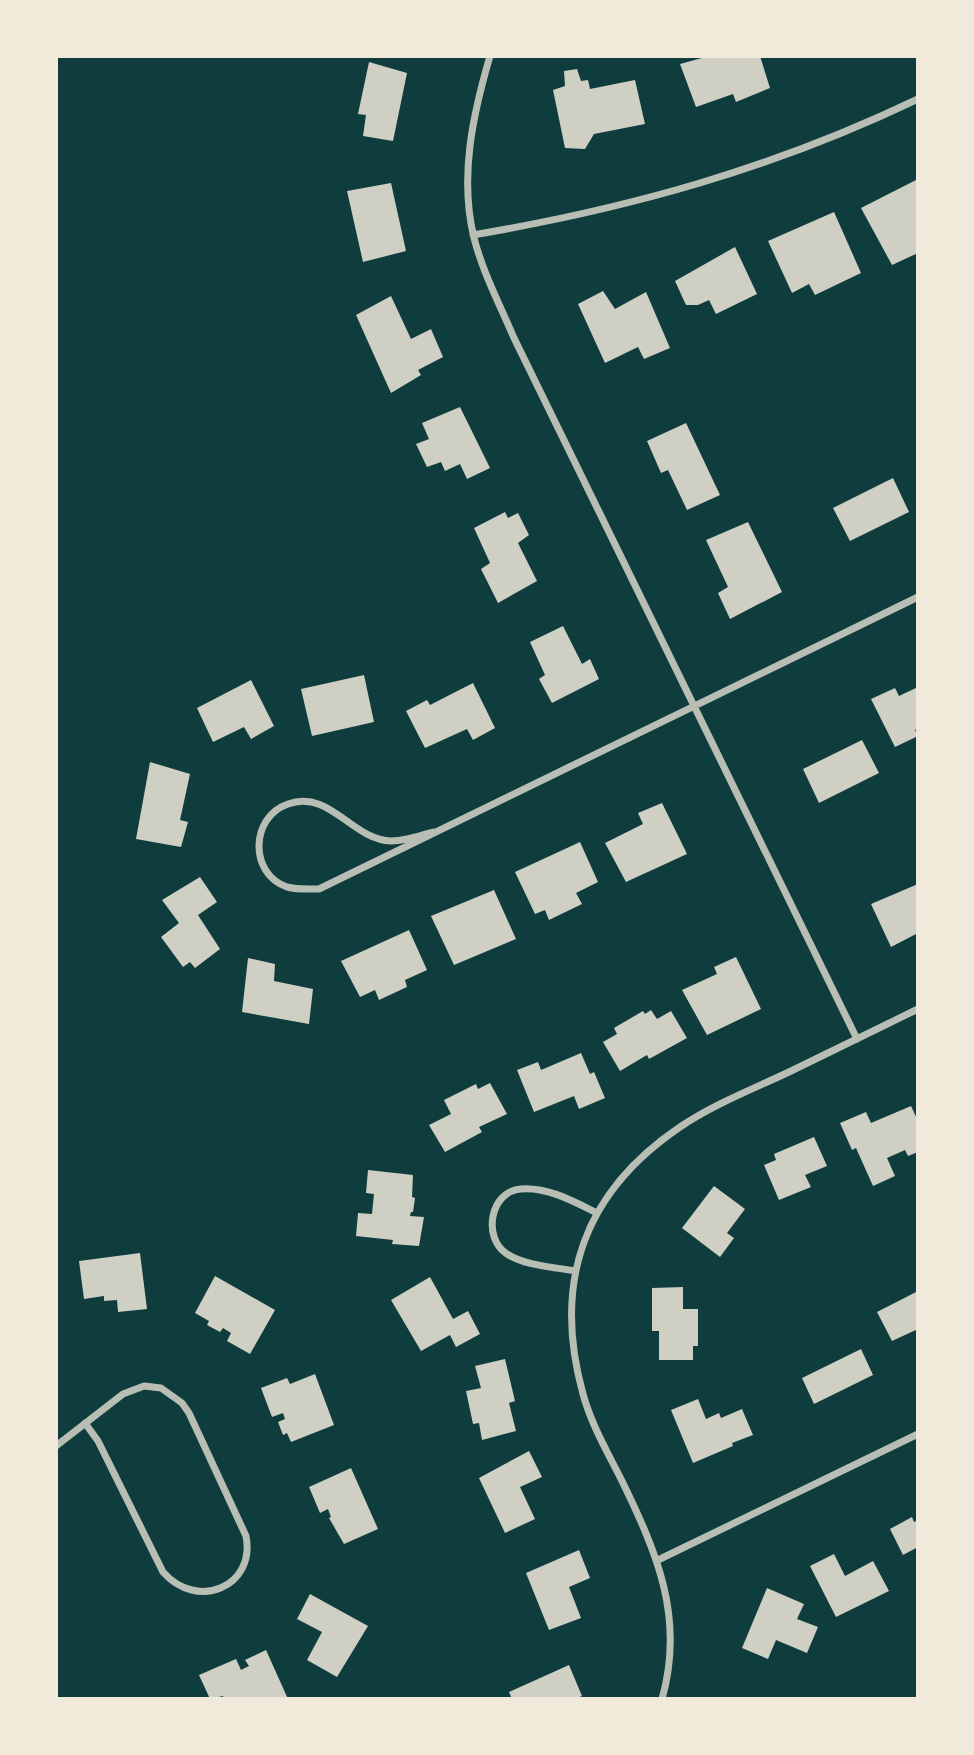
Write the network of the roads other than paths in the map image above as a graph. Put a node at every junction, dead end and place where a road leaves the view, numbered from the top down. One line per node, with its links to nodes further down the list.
1 (490, 56): 3 (street)
2 (918, 99): 3 (street)
3 (474, 235): 5 (street)
4 (918, 597): 5 (street)
5 (695, 708): 6 (street); 8 (street)
6 (433, 832): 6 (street)
7 (918, 1009): 8 (street)
8 (857, 1039): 9 (street)
9 (597, 1213): 10 (street); 10 (street)
10 (575, 1271): 14 (street)
11 (85, 1423): 11 (street); 13 (street)
12 (918, 1434): 14 (street)
13 (56, 1446)
14 (658, 1560): 15 (street)
15 (662, 1699)

